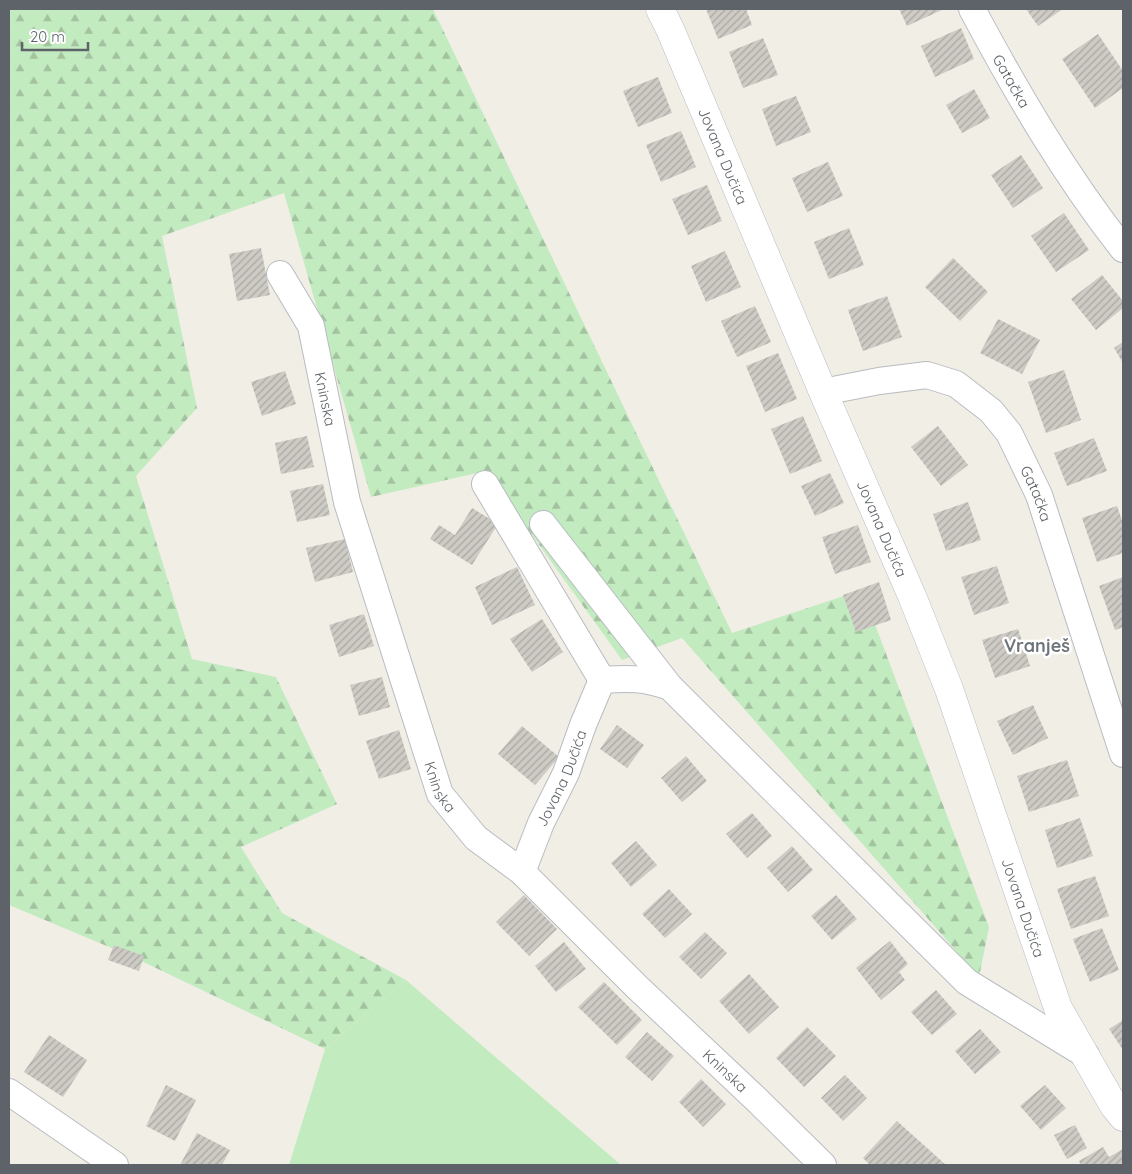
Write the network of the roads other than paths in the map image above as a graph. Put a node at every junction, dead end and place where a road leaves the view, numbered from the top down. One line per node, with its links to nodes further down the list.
1 (660, 9): 5 (main road, Jovana Dučića)
2 (972, 9): 3 (street, Gatačka)
3 (1123, 249)
4 (280, 274): 11 (street, Kninska)
5 (823, 392): 10 (street, Gatačka); 12 (main road, Jovana Dučića)
6 (485, 484): 8 (street)
7 (543, 524): 9 (street)
8 (602, 680): 9 (street, Jovana Dučića); 11 (street, Jovana Dučića)
9 (670, 687): 12 (street, Jovana Dučića)
10 (1123, 754)
11 (522, 872): 16 (street, Kninska)
12 (1086, 1055): 14 (main road, Jovana Dučića)
13 (9, 1092): 15 (street)
14 (1123, 1116)
15 (115, 1165)
16 (822, 1165)

